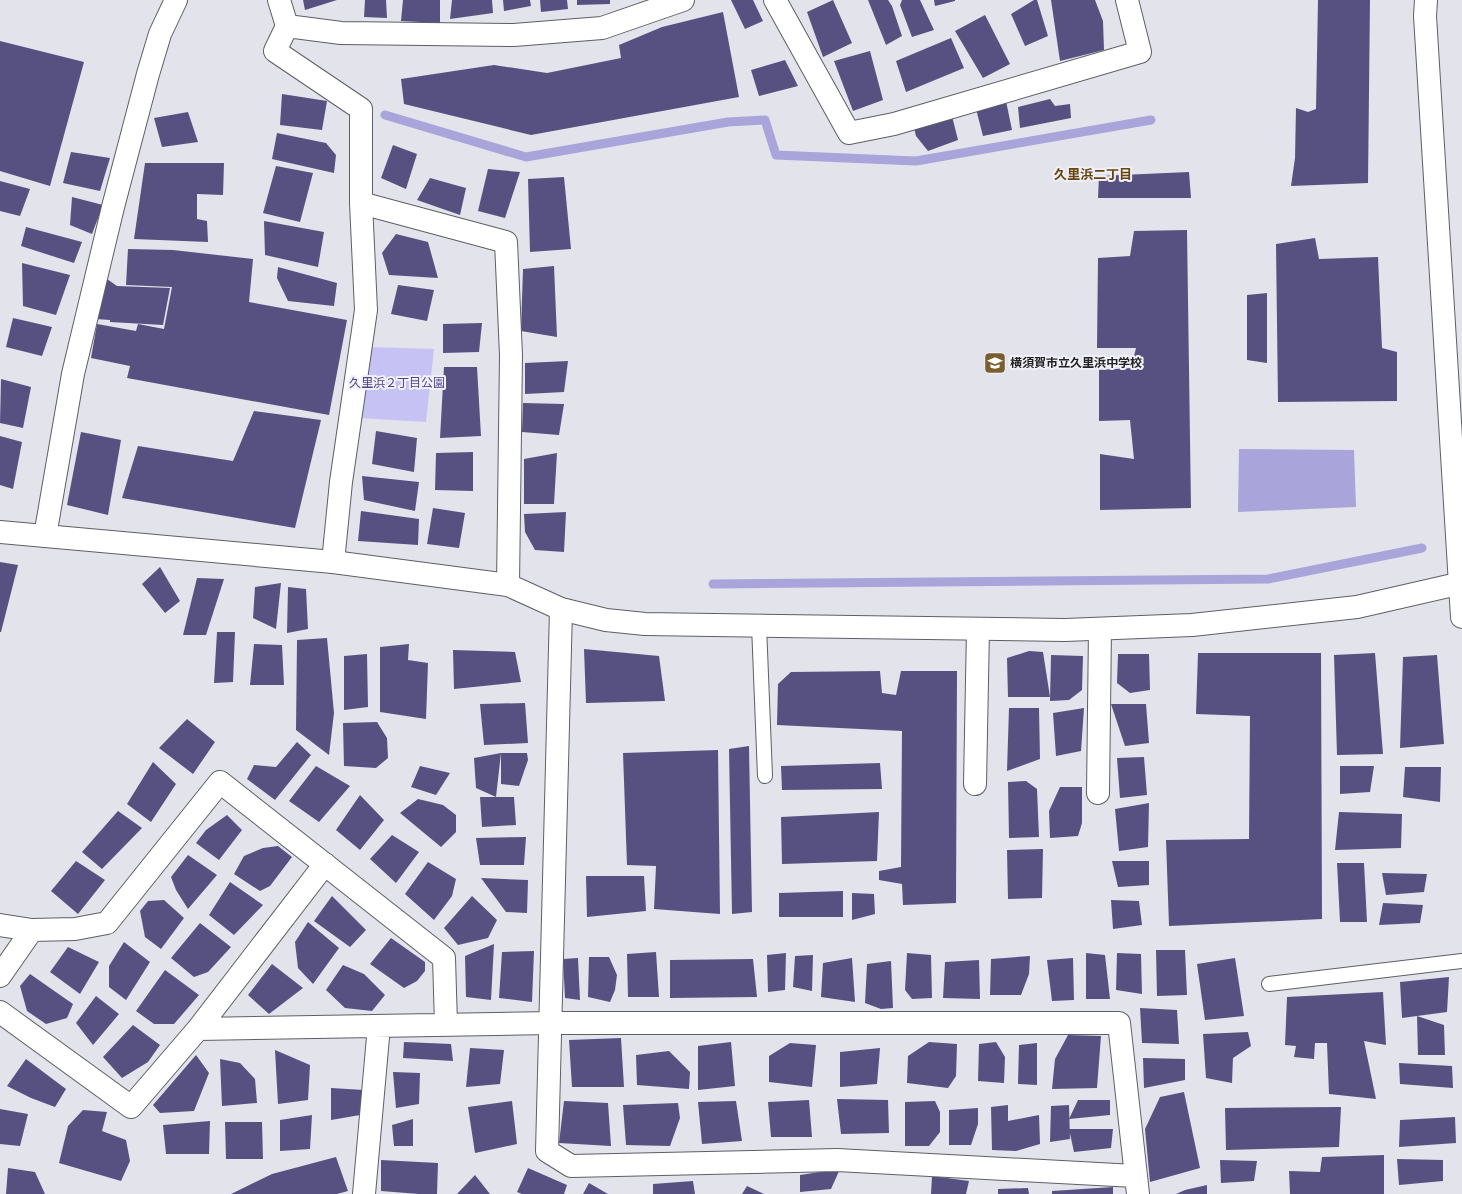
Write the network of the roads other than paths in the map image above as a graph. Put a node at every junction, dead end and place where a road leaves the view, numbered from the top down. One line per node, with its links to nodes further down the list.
1 (176, 0): 10 (street)
2 (279, 0): 7 (street)
3 (683, 0): 7 (street)
4 (775, 0): 5 (street)
5 (1127, 0)
6 (1426, 0): 12 (street)
7 (287, 26): 8 (street)
8 (360, 203): 11 (street); 13 (street)
9 (0, 532): 10 (street)
10 (45, 536): 11 (street)
11 (333, 562): 13 (street)
12 (1461, 583): 15 (street); 18 (street)
13 (508, 585): 14 (street)
14 (561, 609): 16 (street); 29 (street)
15 (1462, 617)
16 (759, 625): 17 (street); 19 (lane)
17 (978, 629): 18 (street); 20 (street)
18 (1100, 629): 21 (street)
19 (765, 776)
20 (975, 784)
21 (1098, 793)
22 (325, 864): 24 (street); 31 (street); 32 (street)
23 (0, 926): 24 (street)
24 (32, 930): 26 (street)
25 (1462, 961): 27 (lane)
26 (0, 976)
27 (1269, 984)
28 (0, 1012): 32 (street)
29 (550, 1023): 31 (street); 33 (street); 33 (street)
30 (379, 1026): 31 (street); 32 (street); 34 (street)
31 (446, 1026)
32 (198, 1029)
33 (1137, 1185)
34 (364, 1194)

